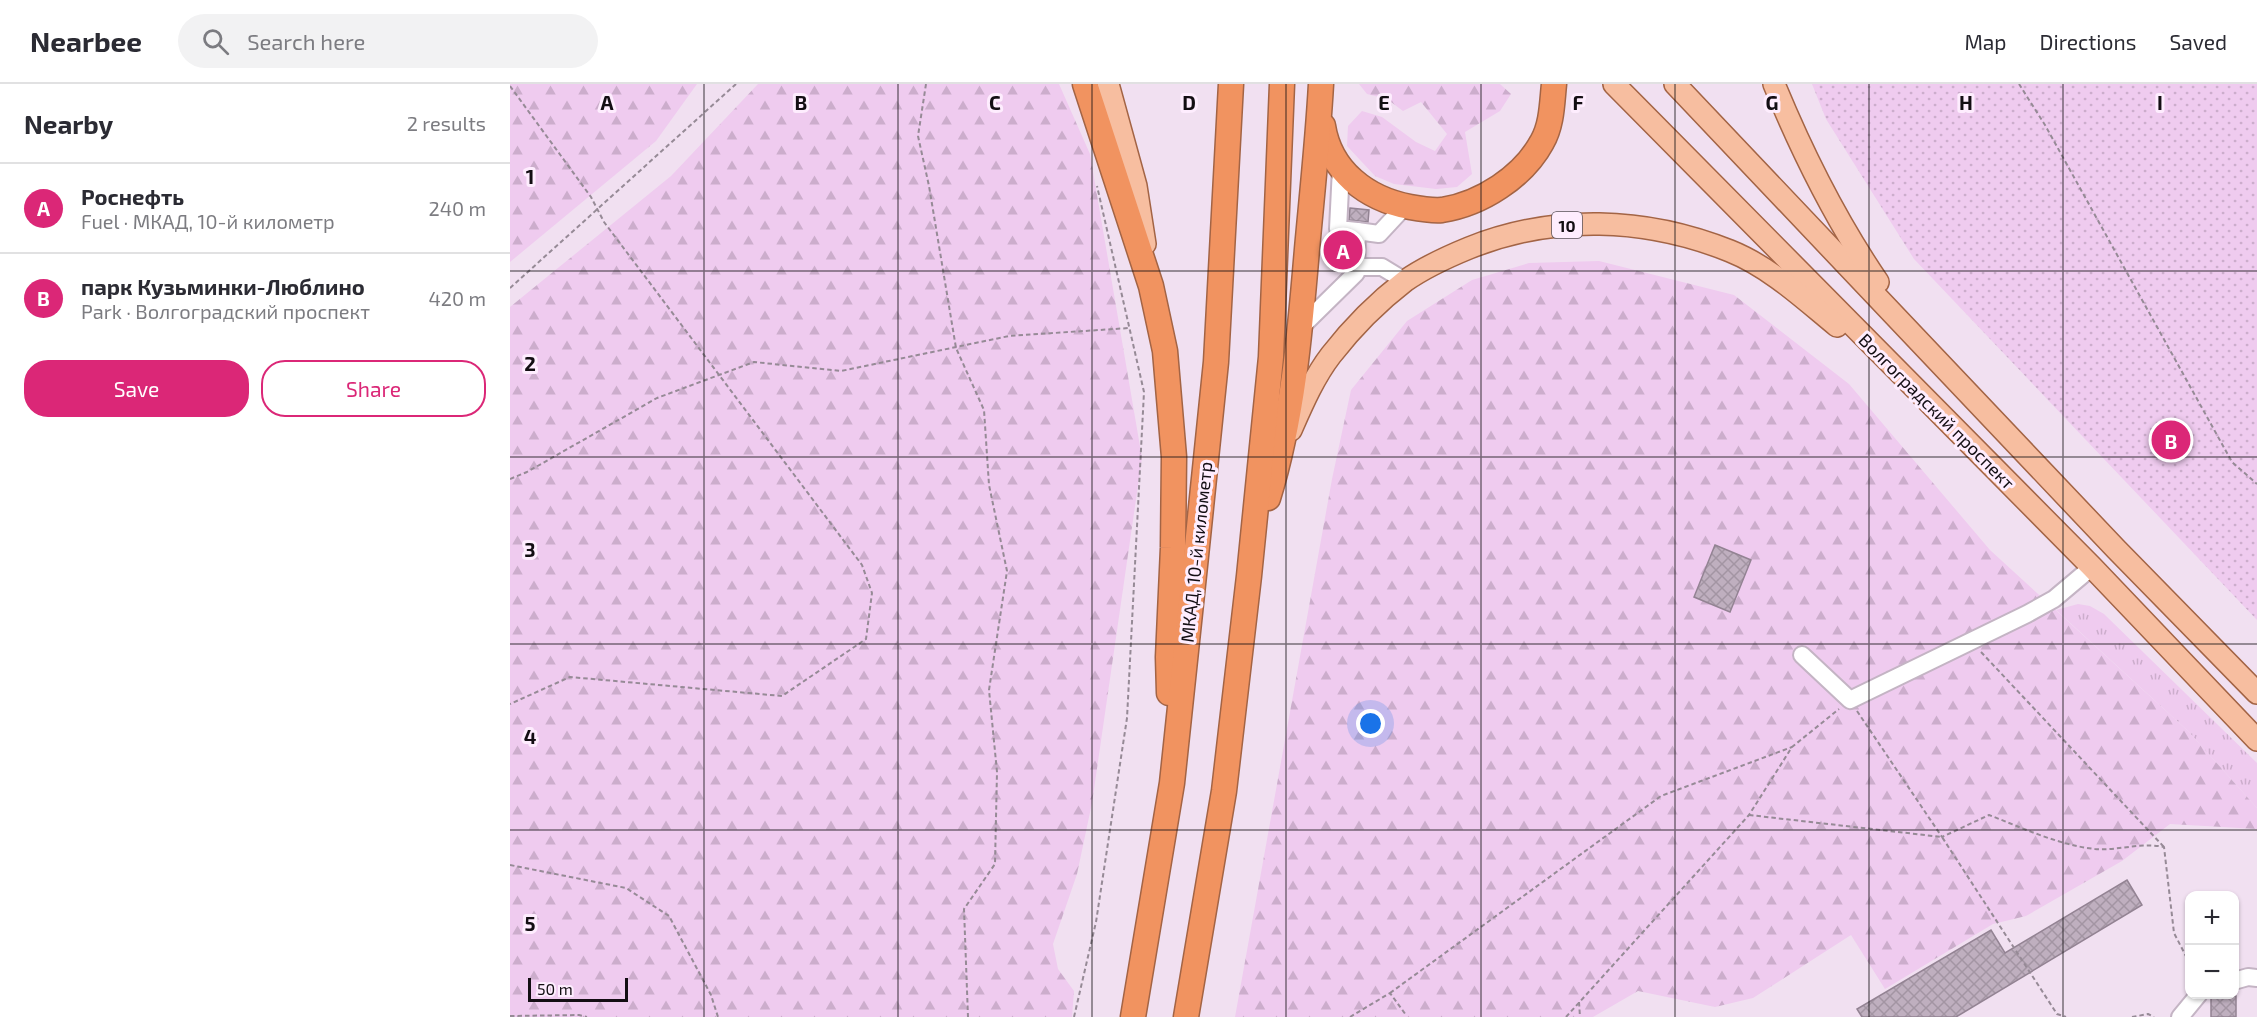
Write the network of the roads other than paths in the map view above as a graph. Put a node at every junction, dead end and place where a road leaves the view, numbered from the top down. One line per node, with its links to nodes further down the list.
1 (1085, 84): 19 (highway)
2 (1108, 84): 19 (main road)
3 (1226, 84): 13 (main road)
4 (1231, 84): 13 (highway, МКАД, 10-й километр)
5 (1282, 84): 25 (highway)
6 (1554, 84): 15 (highway)
7 (1614, 84): 22 (main road, Волгоградский проспект)
8 (1675, 84): 12 (main road, Волгоградский проспект)
9 (1688, 84): 12 (main road)
10 (1774, 84): 21 (main road)
11 (1320, 95): 14 (highway); 20 (highway)
12 (1702, 112): 21 (main road, Волгоградский проспект)
13 (1230, 126): 29 (highway, МКАД, 10-й километр)
14 (1341, 168): 15 (highway); 16 (lane)
15 (1405, 206): 16 (lane)
16 (1357, 231): 17 (lane)
17 (1356, 267): 18 (lane); 20 (lane)
18 (1406, 281): 22 (main road, 10); 23 (main road, 10)
19 (1151, 286): 29 (highway)
20 (1300, 328): 23 (highway)
21 (1914, 334): 27 (main road, Волгоградский проспект)
22 (1910, 384): 24 (main road, Волгоградский проспект)
23 (1281, 456): 25 (highway, 10)
24 (2092, 567): 26 (lane); 28 (main road, Волгоградский проспект)
25 (1249, 576): 34 (highway)
26 (1802, 655)
27 (2257, 693)
28 (2257, 740)
29 (1172, 783): 33 (highway, МКАД, 10-й километр)
30 (2257, 978): 31 (lane)
31 (2239, 980)
32 (2195, 999): 35 (lane)
33 (1132, 1017)
34 (1186, 1017)
35 (2180, 1017)

